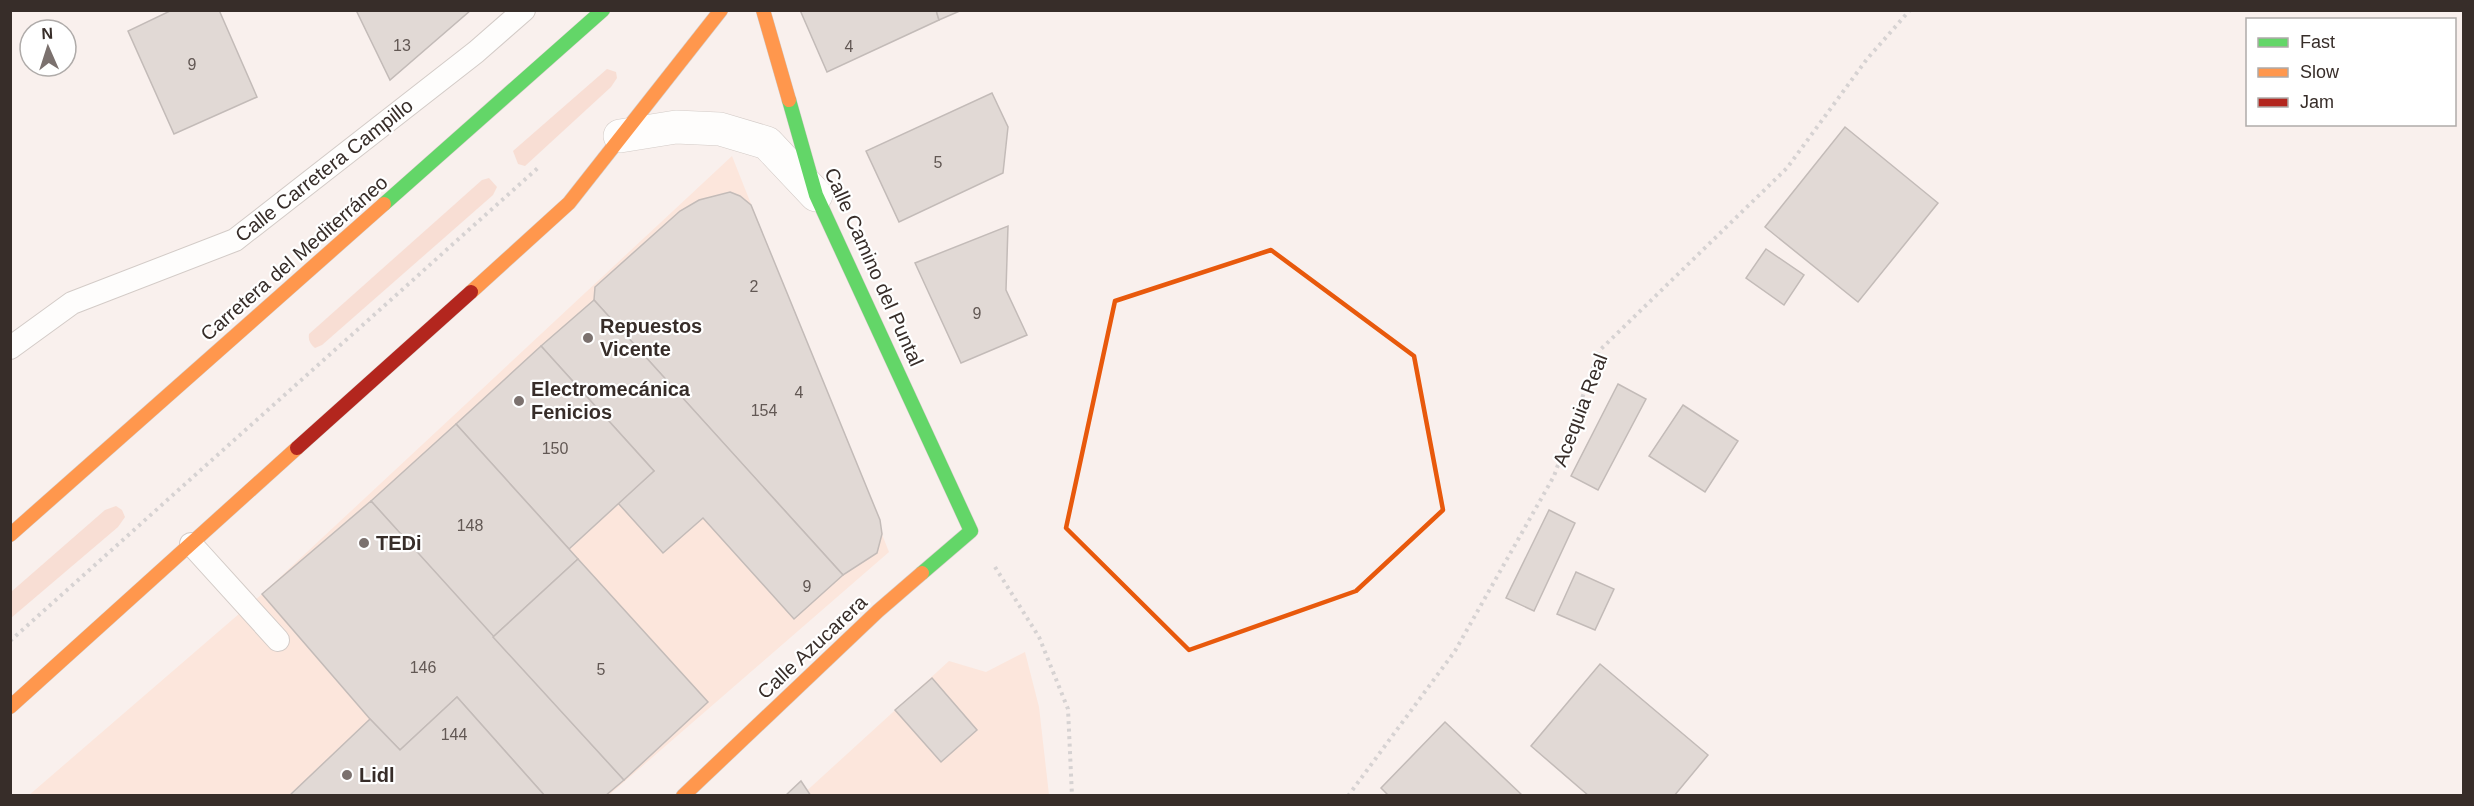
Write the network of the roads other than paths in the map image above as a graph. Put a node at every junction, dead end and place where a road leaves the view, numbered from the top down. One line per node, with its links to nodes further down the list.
1 (524, 10): 7 (lane, Calle Carretera Campillo)
2 (603, 10): 9 (main road, Carretera del Mediterráneo)
3 (722, 10): 5 (main road)
4 (763, 10): 6 (main road, Calle Camino del Puntal)
5 (620, 136): 6 (street); 10 (main road)
6 (816, 195): 8 (main road, Calle Camino del Puntal)
7 (10, 348)
8 (972, 531): 13 (main road, Calle Azucarera)
9 (10, 535)
10 (191, 544): 11 (lane); 12 (main road)
11 (278, 640)
12 (10, 707)
13 (683, 795)

